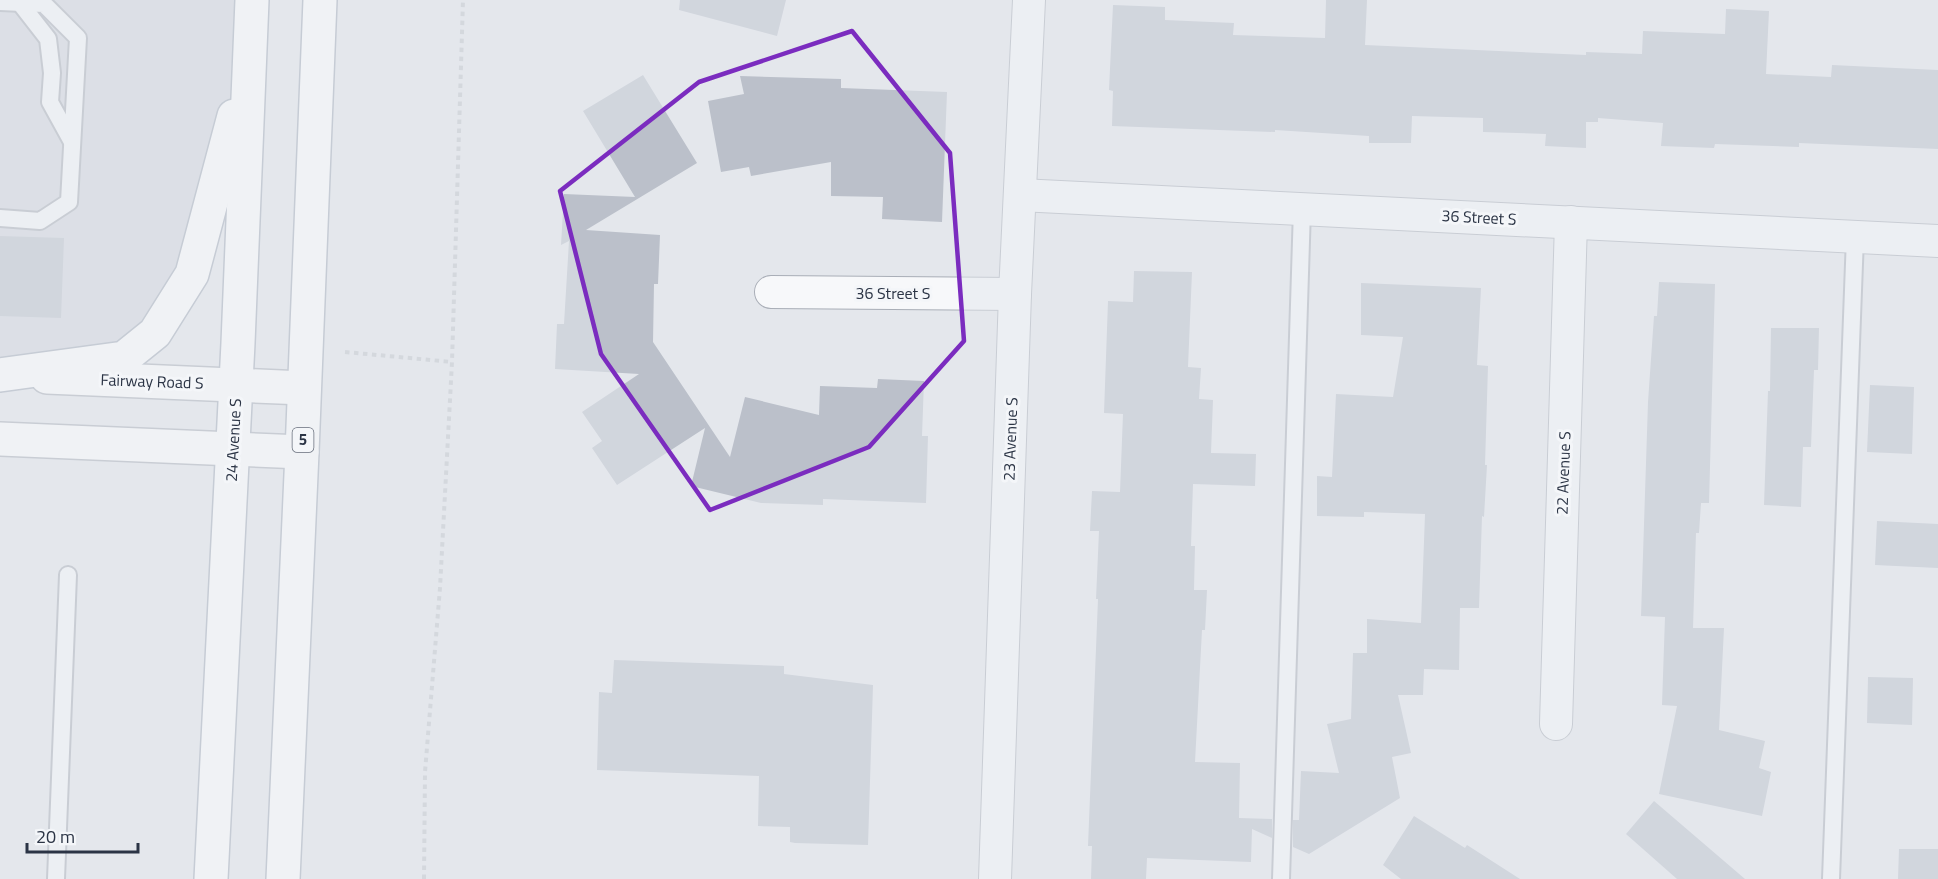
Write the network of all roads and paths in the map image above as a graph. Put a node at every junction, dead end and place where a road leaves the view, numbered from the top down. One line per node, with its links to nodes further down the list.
1 (252, 0): 7 (main road, 24 Avenue S)
2 (320, 0): 21 (main road, 5)
3 (463, 0): 18 (path)
4 (1029, 0): 9 (street, 23 Avenue S)
5 (0, 2): 6 (lane)
6 (20, 3): 8 (lane); 8 (lane)
7 (250, 56): 19 (main road); 20 (main road, 24 Avenue S)
8 (72, 142): 11 (lane)
9 (1020, 195): 10 (street, 36 Street S); 16 (street, 23 Avenue S)
10 (1302, 208): 12 (street, 36 Street S); 32 (lane)
11 (0, 218)
12 (1571, 222): 13 (street, 36 Street S); 26 (street, 22 Avenue S)
13 (1855, 237): 14 (street, 36 Street S); 33 (lane)
14 (1938, 241)
15 (771, 292): 16 (street, 36 Street S)
16 (1014, 294): 31 (street, 23 Avenue S)
17 (345, 352): 18 (path)
18 (452, 362): 30 (path)
19 (0, 375): 20 (main road, Fairway Road S)
20 (236, 385): 21 (main road, Fairway Road S); 23 (main road, 24 Avenue S)
21 (304, 388): 24 (main road, 5)
22 (0, 439): 23 (main road)
23 (233, 448): 24 (main road); 28 (main road, 24 Avenue S)
24 (302, 452): 29 (main road, 5)
25 (68, 575): 27 (lane)
26 (1556, 724)
27 (56, 879)
28 (211, 879)
29 (283, 879)
30 (424, 879)
31 (994, 879)
32 (1281, 879)
33 (1831, 879)

